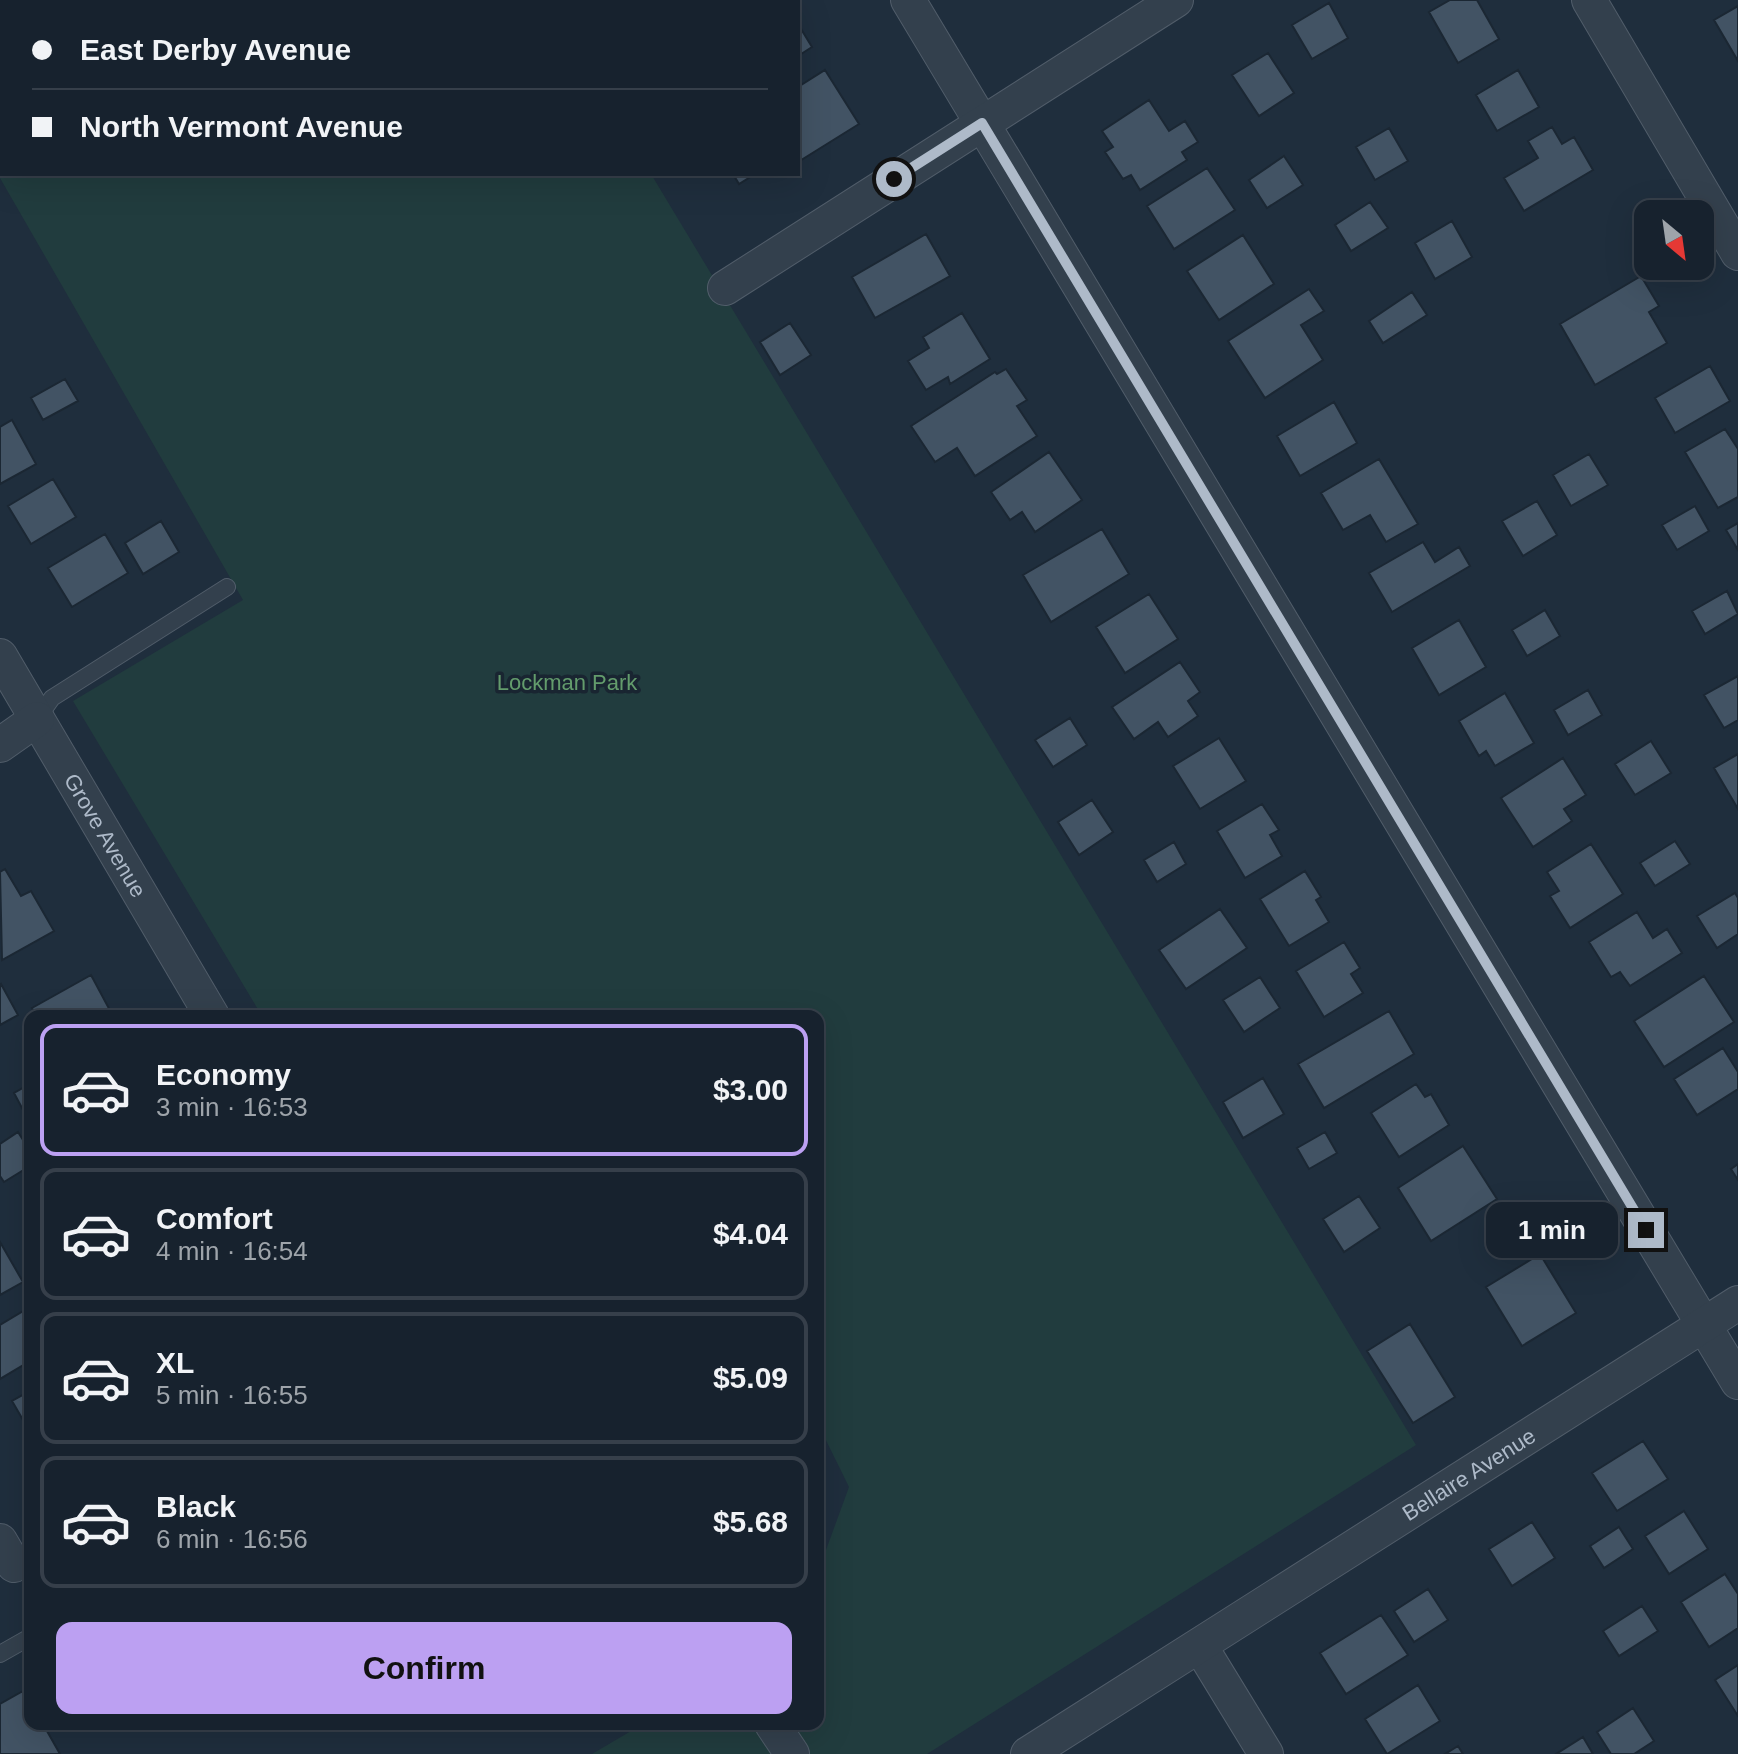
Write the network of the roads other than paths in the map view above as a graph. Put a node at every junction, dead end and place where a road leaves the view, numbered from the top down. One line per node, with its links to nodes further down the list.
1 (908, 0): 4 (street)
2 (1176, 0): 4 (street)
3 (1589, 0): 5 (street)
4 (982, 123): 6 (street); 13 (street)
5 (1738, 253)
6 (725, 288)
7 (227, 587): 9 (lane)
8 (0, 656): 9 (street, Grove Avenue)
9 (37, 719): 10 (street); 11 (street, Grove Avenue)
10 (0, 745)
11 (208, 1010)
12 (1738, 1303): 13 (street, Bellaire Avenue)
13 (1703, 1325): 14 (street); 16 (street, Bellaire Avenue)
14 (1738, 1382)
15 (24, 1640): 17 (lane)
16 (1200, 1646): 20 (street); 21 (street)
17 (0, 1654)
18 (776, 1730): 19 (street)
19 (792, 1754)
20 (1028, 1754)
21 (1266, 1754)

